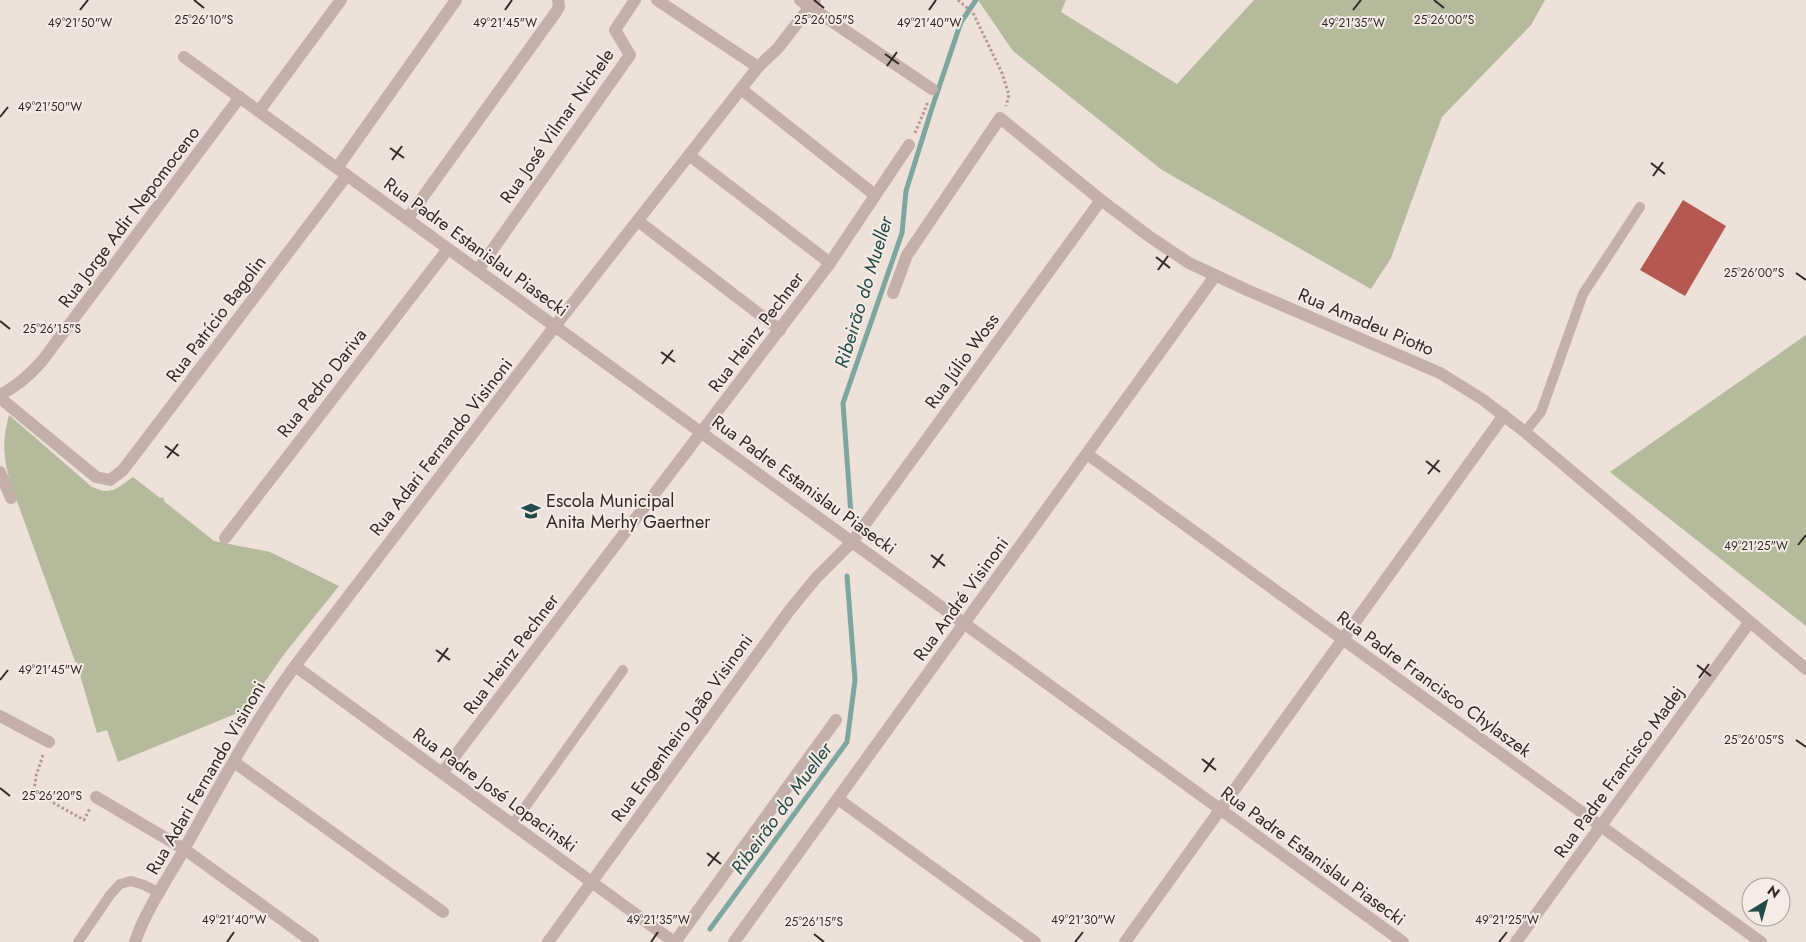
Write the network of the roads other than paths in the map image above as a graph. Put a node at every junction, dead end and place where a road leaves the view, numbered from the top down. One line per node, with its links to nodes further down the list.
1 (341, 0): 12 (street)
2 (456, 0): 15 (street, Rua Patrício Bagolin)
3 (558, 0): 19 (street)
4 (635, 0): 23 (street, Rua José Vilmar Nichele)
5 (657, 0): 8 (street)
6 (808, 2): 8 (street, Rua Adari Fernando Visinoni); 10 (street)
7 (184, 57): 11 (street, Rua Padre Estanislau Piasecki)
8 (758, 66): 9 (street, Rua Adari Fernando Visinoni)
9 (741, 89): 14 (street, Rua Adari Fernando Visinoni); 16 (street)
10 (932, 89)
11 (240, 97): 12 (street, Rua Padre Estanislau Piasecki); 28 (street, Rua Jorge Adir Nepomoceno)
12 (259, 111): 15 (street, Rua Padre Estanislau Piasecki)
13 (909, 145): 16 (street, Rua Heinz Pechner)
14 (689, 156): 20 (street, Rua Adari Fernando Visinoni); 22 (street)
15 (342, 172): 19 (street, Rua Padre Estanislau Piasecki); 28 (street, Rua Patrício Bagolin)
16 (875, 195): 22 (street, Rua Heinz Pechner)
17 (1101, 200): 24 (street, Rua Amadeu Piotto); 25 (street, Rua Amadeu Piotto); 36 (street, Rua Júlio Woss)
18 (1640, 207): 31 (lane)
19 (407, 219): 21 (street, Rua Padre Estanislau Piasecki)
20 (638, 221): 26 (street, Rua Adari Fernando Visinoni); 27 (street)
21 (448, 249): 23 (street, Rua Padre Estanislau Piasecki); 35 (street, Rua Pedro Dariva)
22 (830, 263): 27 (street, Rua Heinz Pechner)
23 (478, 270): 26 (street, Rua Padre Estanislau Piasecki)
24 (1216, 276): 29 (street, Rua Amadeu Piotto); 32 (street, Rua André Visinoni)
25 (893, 293)
26 (555, 326): 30 (street, Rua Padre Estanislau Piasecki); 40 (street, Rua Adari Fernando Visinoni)
27 (780, 330): 30 (street, Rua Heinz Pechner)
28 (0, 397)
29 (1504, 415): 31 (street, Rua Amadeu Piotto); 39 (street)
30 (701, 432): 36 (street, Rua Padre Estanislau Piasecki); 47 (street, Rua Heinz Pechner)
31 (1525, 432): 37 (street, Rua Amadeu Piotto)
32 (1087, 454): 38 (street, Rua André Visinoni); 39 (street, Rua Padre Francisco Chylaszek)
33 (0, 472): 34 (street)
34 (11, 498)
35 (225, 538)
36 (852, 542): 38 (street, Rua Padre Estanislau Piasecki); 54 (street, Rua Engenheiro João Visinoni)
37 (1750, 623): 41 (street, Rua Amadeu Piotto); 52 (street, Rua Padre Francisco Madej)
38 (964, 624): 49 (street, Rua André Visinoni); 50 (street, Rua Padre Estanislau Piasecki)
39 (1343, 639): 50 (street); 52 (street, Rua Padre Francisco Chylaszek)
40 (295, 666): 46 (street, Rua Adari Fernando Visinoni); 47 (street, Rua Padre José Lopacinski)
41 (1806, 669)
42 (623, 670): 51 (lane)
43 (0, 716): 45 (street)
44 (836, 720): 61 (street)
45 (49, 742)
46 (234, 762): 53 (street, Rua Adari Fernando Visinoni); 56 (street)
47 (442, 773): 51 (street, Rua Padre José Lopacinski)
48 (96, 797): 53 (street)
49 (838, 799): 62 (street, Rua André Visinoni); 63 (street)
50 (1220, 810): 64 (street); 65 (street, Rua Padre Estanislau Piasecki)
51 (513, 824): 54 (street, Rua Padre José Lopacinski)
52 (1601, 826): 66 (street, Rua Padre Francisco Madej); 67 (street, Rua Padre Francisco Chylaszek)
53 (184, 848): 55 (street, Rua Adari Fernando Visinoni); 59 (street)
54 (592, 882): 60 (street, Rua Engenheiro João Visinoni); 61 (street, Rua Padre José Lopacinski)
55 (160, 893): 57 (lane); 58 (street, Rua Adari Fernando Visinoni)
56 (443, 912)
57 (78, 942)
58 (135, 942)
59 (312, 942)
60 (548, 942)
61 (675, 942)
62 (734, 942)
63 (1035, 942)
64 (1125, 942)
65 (1402, 942)
66 (1516, 942)
67 (1761, 942)

